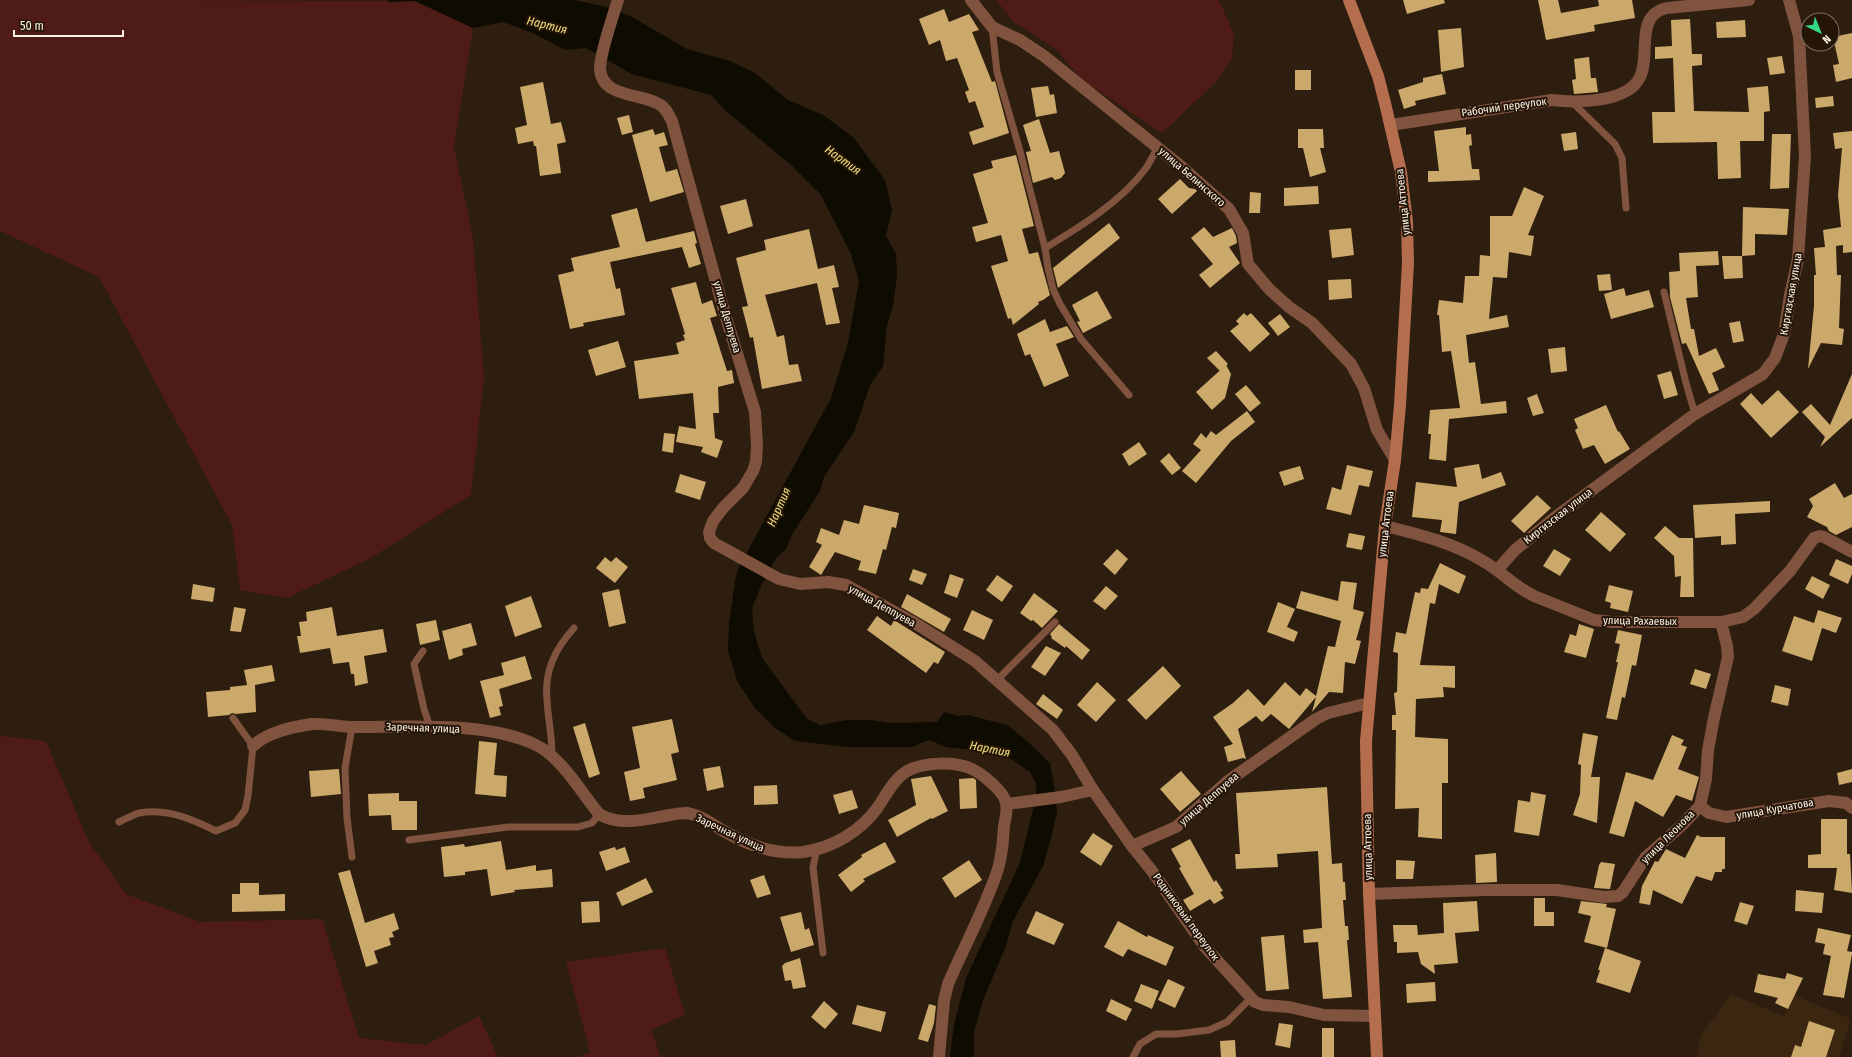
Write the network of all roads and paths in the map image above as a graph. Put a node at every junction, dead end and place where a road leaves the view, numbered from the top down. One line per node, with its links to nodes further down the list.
1 (618, 0): 23 (street, улица Деппуева)
2 (971, 0): 6 (street, улица Белинского)
3 (1349, 0): 8 (street, улица Аттоева)
4 (1749, 0): 7 (street, Рабочий переулок)
5 (1789, 0): 14 (street, Киргизская улица)
6 (992, 27): 9 (street, улица Белинского); 11 (lane)
7 (1572, 102): 8 (street, Рабочий переулок); 10 (lane)
8 (1391, 125): 15 (street, улица Аттоева)
9 (1158, 147): 11 (lane); 15 (street, улица Белинского)
10 (1626, 208)
11 (1045, 248): 13 (lane)
12 (1664, 292): 14 (lane)
13 (1129, 395)
14 (1695, 414): 18 (street, Киргизская улица)
15 (1395, 460): 16 (street, улица Аттоева)
16 (1385, 526): 18 (street, улица Рахаевых); 24 (street, улица Аттоева)
17 (1852, 552): 20 (street, улица Рахаевых)
18 (1497, 570): 20 (street, улица Рахаевых)
19 (1055, 622): 23 (lane)
20 (1721, 622): 32 (street, улица Леонова)
21 (574, 628): 29 (lane)
22 (423, 651): 27 (lane)
23 (997, 680): 30 (street, улица Деппуева)
24 (1369, 703): 37 (street, улица Деппуева); 40 (street, улица Аттоева)
25 (233, 718): 28 (lane)
26 (352, 727): 27 (street, Заречная улица); 28 (street, Заречная улица); 39 (lane)
27 (430, 727): 29 (street, Заречная улица)
28 (253, 746): 35 (lane)
29 (552, 755): 34 (street, Заречная улица)
30 (1093, 790): 31 (street); 37 (street, улица Деппуева)
31 (1007, 804): 38 (street, Заречная улица); 44 (street)
32 (1700, 806): 33 (street, улица Курчатова); 40 (street, улица Леонова)
33 (1852, 808)
34 (600, 814): 36 (lane); 38 (street, Заречная улица)
35 (119, 822)
36 (409, 840)
37 (1132, 846): 42 (street, Родниковый переулок)
38 (817, 849): 41 (lane)
39 (352, 857)
40 (1369, 894): 43 (street, улица Аттоева)
41 (822, 953)
42 (1250, 999): 43 (street); 45 (lane)
43 (1375, 1016): 46 (street, улица Аттоева)
44 (939, 1057)
45 (1133, 1057)
46 (1377, 1057)

